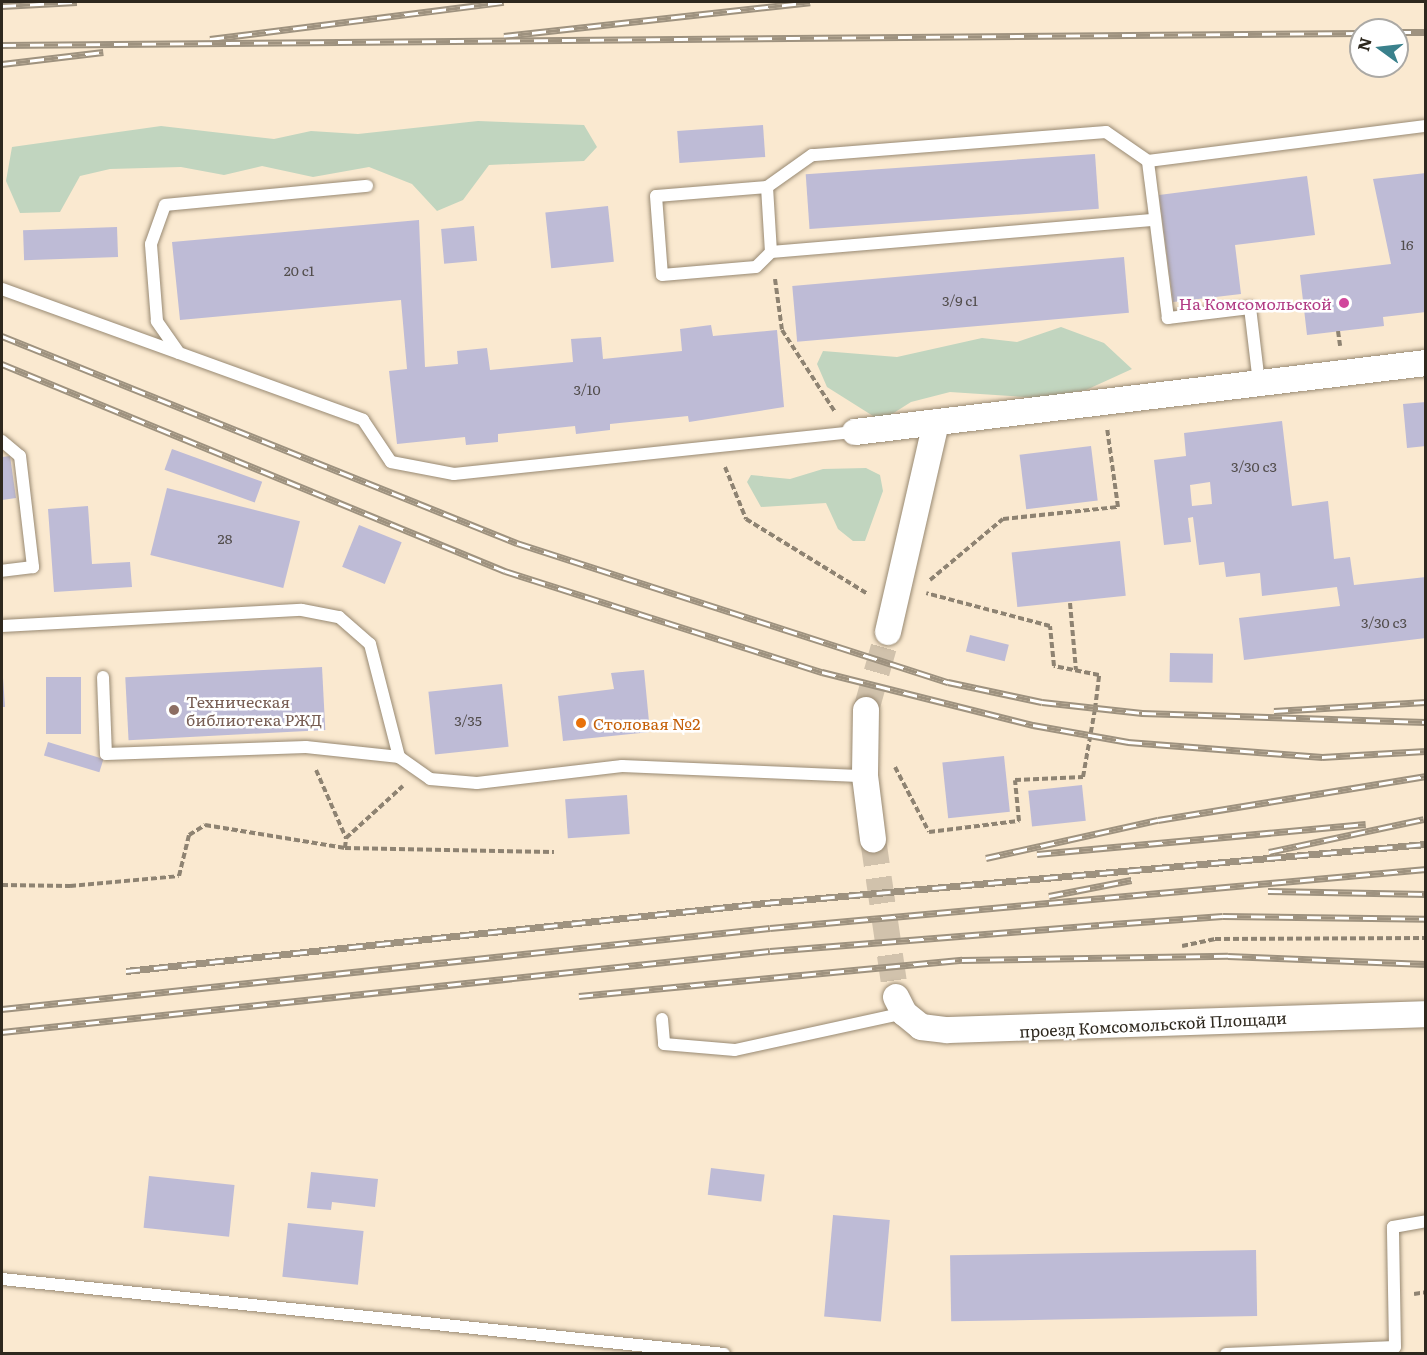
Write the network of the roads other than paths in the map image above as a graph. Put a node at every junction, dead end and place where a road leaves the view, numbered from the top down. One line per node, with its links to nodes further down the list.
1 (1425, 126): 2 (lane)
2 (1148, 161): 4 (lane); 5 (lane)
3 (367, 186): 8 (lane)
4 (766, 187): 6 (lane); 6 (lane)
5 (1155, 220): 6 (lane); 10 (lane)
6 (771, 252)
7 (2, 289): 8 (lane)
8 (179, 353): 12 (lane)
9 (1425, 363): 10 (street)
10 (1259, 383): 11 (street)
11 (936, 422): 12 (street); 16 (street)
12 (852, 432)
13 (2, 441): 14 (lane)
14 (2, 570)
15 (2, 626): 19 (lane)
16 (888, 632)
17 (103, 677): 19 (lane)
18 (866, 710): 20 (street)
19 (399, 757): 20 (lane)
20 (865, 776): 21 (street)
21 (873, 839)
22 (900, 1005): 23 (street, проезд Комсомольской Площади); 24 (lane)
23 (1425, 1014)
24 (662, 1019)
25 (1425, 1221): 29 (lane)
26 (2, 1279): 27 (lane)
27 (625, 1350): 28 (lane)
28 (724, 1353)
29 (1226, 1353)

